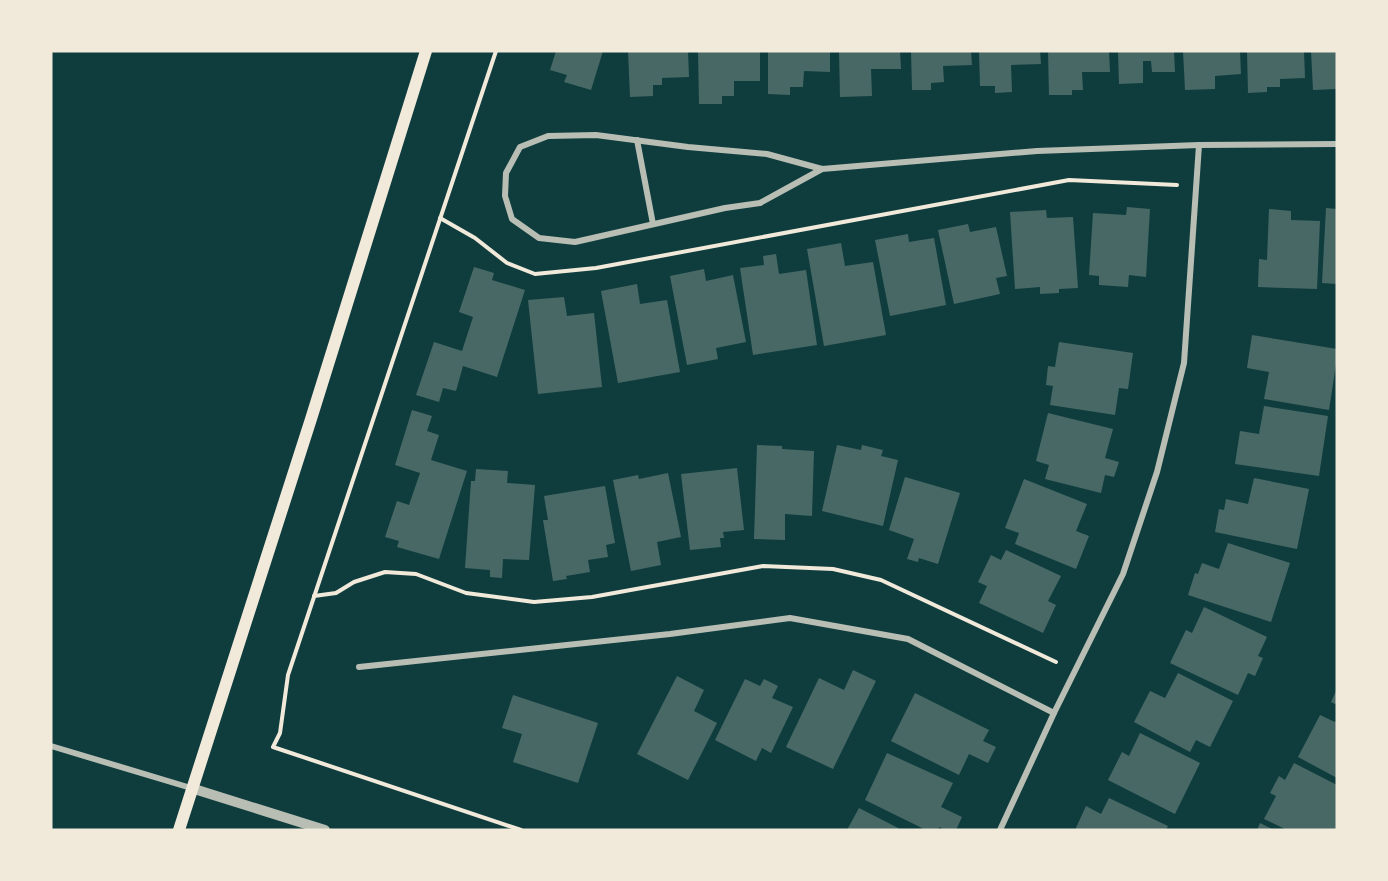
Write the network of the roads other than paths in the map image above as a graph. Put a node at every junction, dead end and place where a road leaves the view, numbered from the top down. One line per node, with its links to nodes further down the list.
1 (426, 51): 10 (main road)
2 (637, 140): 5 (street); 6 (street); 6 (street)
3 (1337, 144): 4 (street)
4 (1199, 145): 5 (street); 8 (street)
5 (822, 169): 6 (street)
6 (652, 225)
7 (359, 667): 8 (street)
8 (1054, 713): 13 (street)
9 (51, 747): 10 (street)
10 (191, 788): 11 (main road); 12 (street)
11 (178, 830)
12 (325, 830)
13 (1000, 830)

